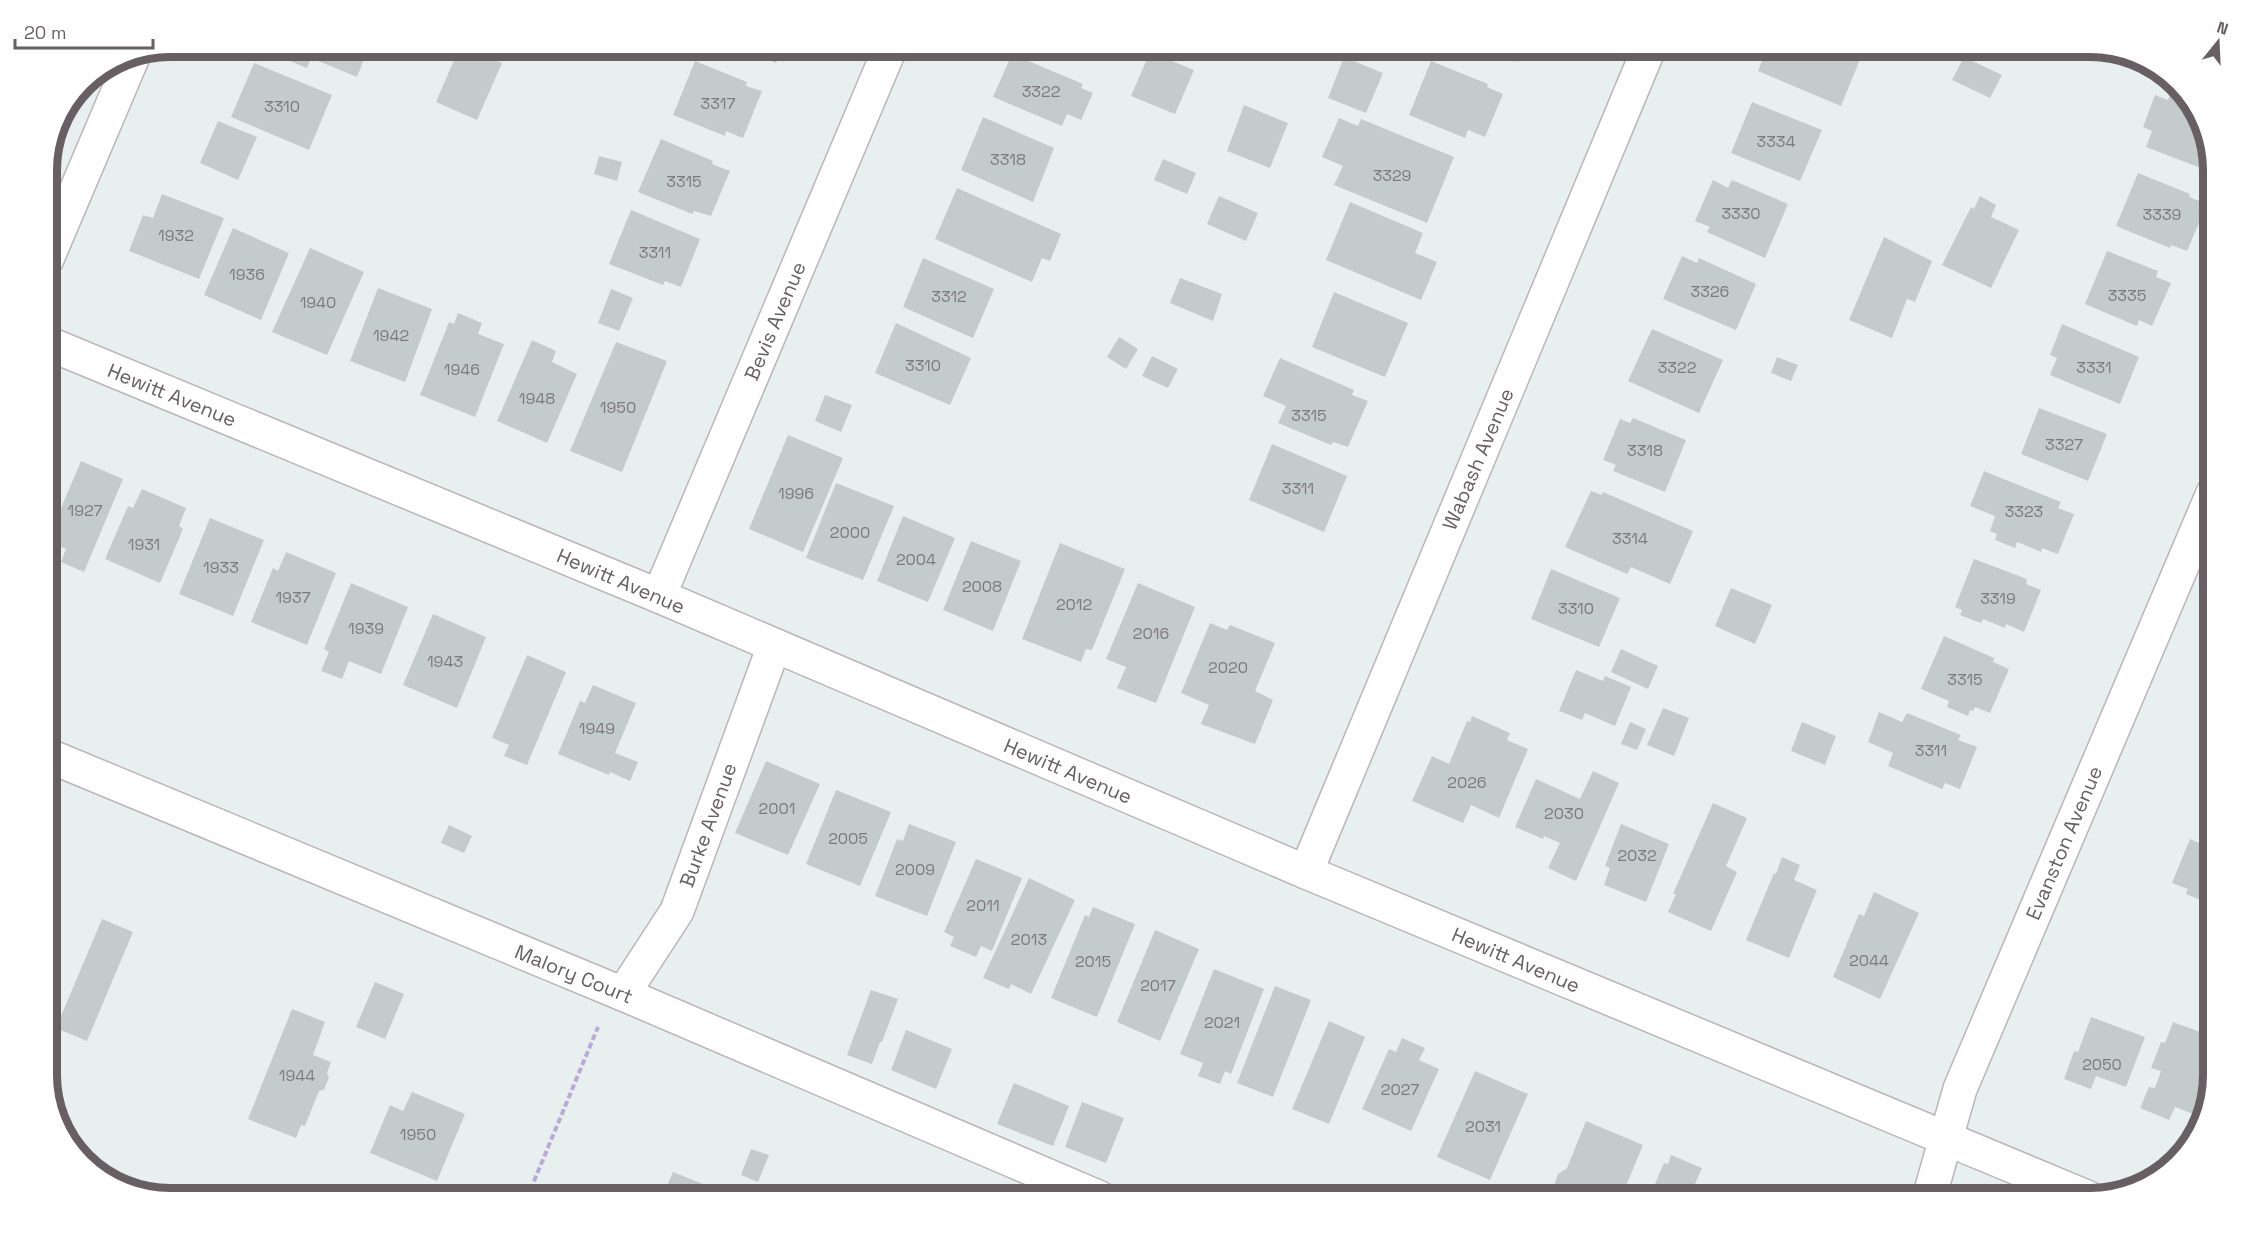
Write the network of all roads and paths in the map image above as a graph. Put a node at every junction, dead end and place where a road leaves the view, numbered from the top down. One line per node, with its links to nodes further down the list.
1 (886, 57): 7 (street, Bevis Avenue)
2 (1645, 57): 10 (street, Wabash Avenue)
3 (129, 65): 4 (street)
4 (57, 235)
5 (57, 347): 7 (street, Hewitt Avenue)
6 (2203, 517): 13 (street, Evanston Avenue)
7 (659, 596): 8 (street, Hewitt Avenue)
8 (774, 646): 10 (street, Hewitt Avenue); 11 (street, Burke Avenue)
9 (57, 759): 11 (street, Malory Court)
10 (1306, 872): 13 (street, Hewitt Avenue)
11 (623, 994): 15 (street, Malory Court)
12 (602, 1019): 14 (path)
13 (1946, 1138): 16 (street, Evanston Avenue); 17 (street, Hewitt Avenue)
14 (531, 1188)
15 (1077, 1188)
16 (1932, 1188)
17 (2066, 1188)

